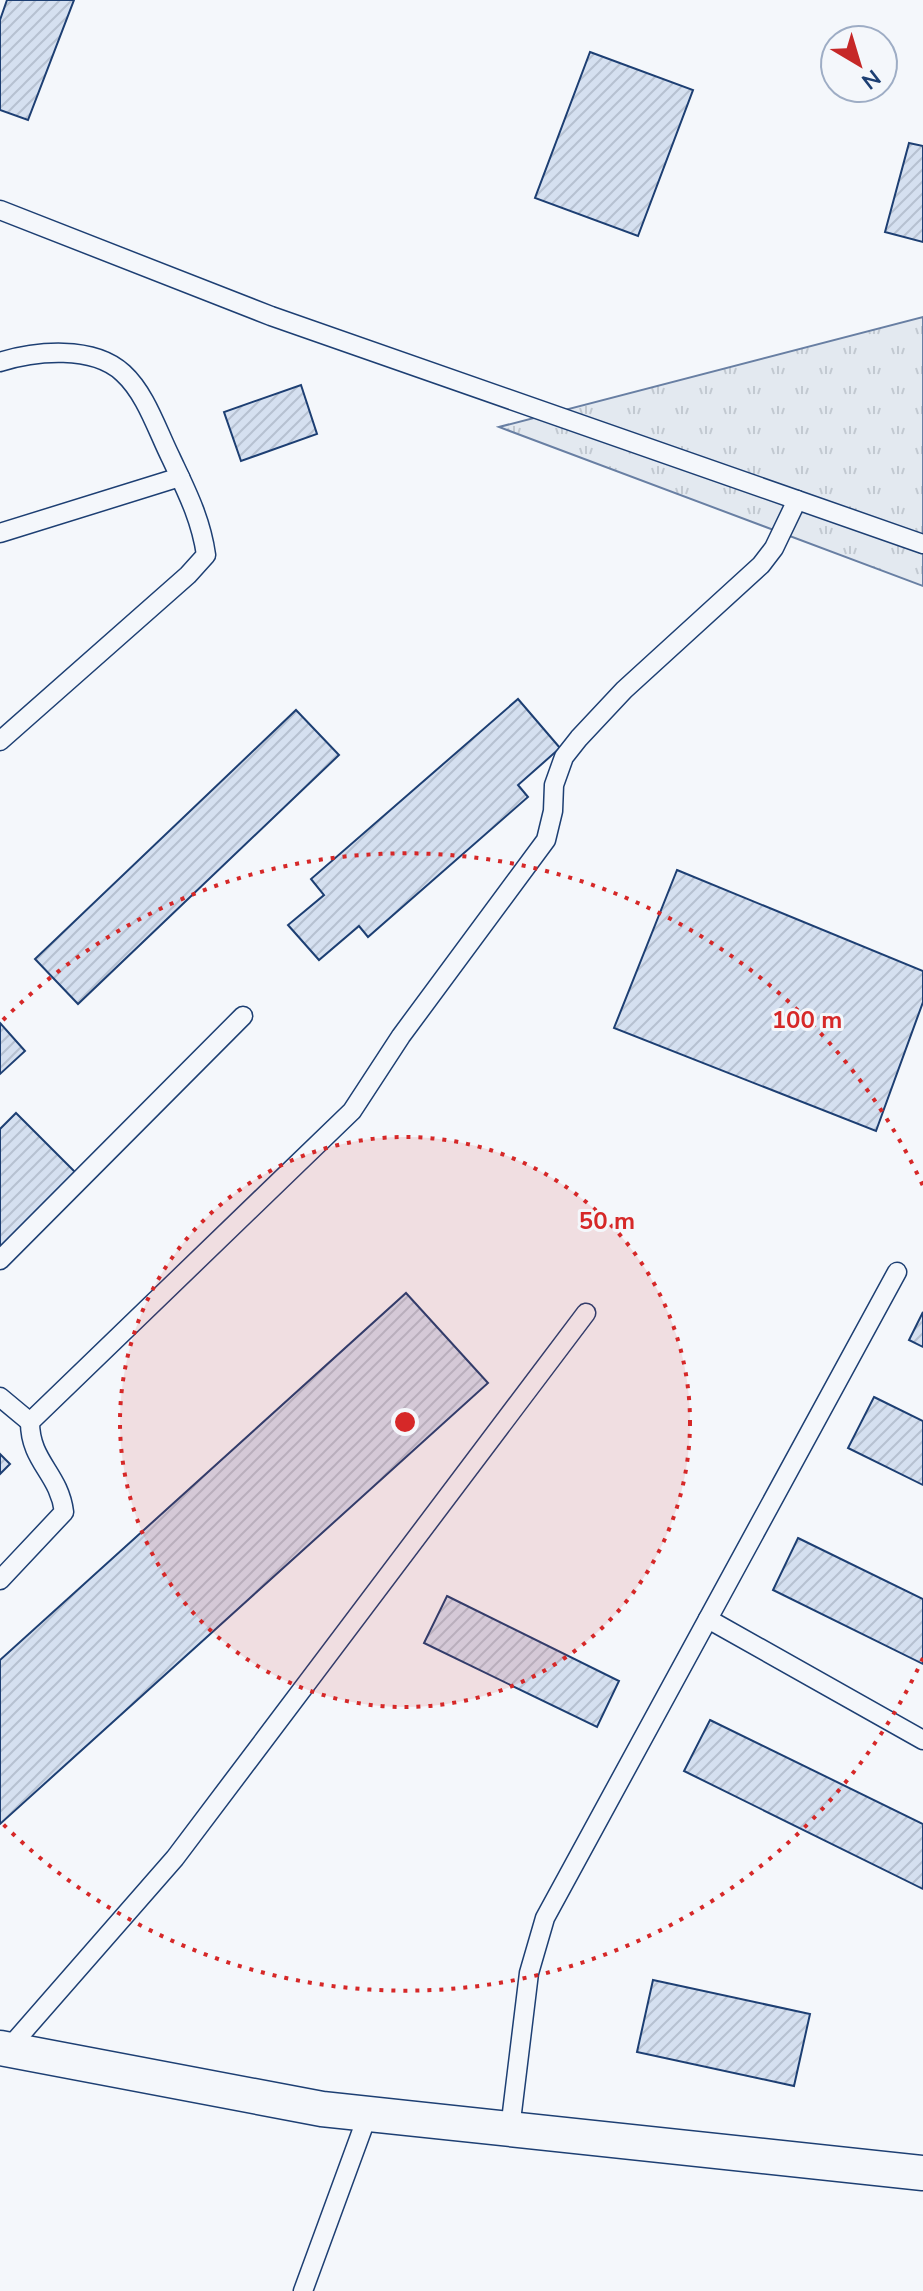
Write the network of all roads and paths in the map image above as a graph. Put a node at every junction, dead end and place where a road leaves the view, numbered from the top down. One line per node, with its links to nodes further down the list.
1 (0, 210): 4 (lane)
2 (0, 362): 3 (lane)
3 (180, 477): 5 (lane); 7 (lane)
4 (797, 500): 6 (lane); 13 (lane)
5 (0, 533)
6 (923, 544)
7 (0, 741)
8 (243, 1016): 9 (lane)
9 (0, 1260)
10 (897, 1272): 15 (lane)
11 (586, 1313): 17 (lane)
12 (0, 1397): 13 (lane)
13 (30, 1422): 14 (lane)
14 (0, 1580)
15 (708, 1619): 16 (lane); 19 (lane)
16 (923, 1740)
17 (4, 2048): 18 (street)
18 (368, 2114): 19 (street); 21 (lane)
19 (510, 2129): 20 (street)
20 (923, 2173)
21 (303, 2291)

